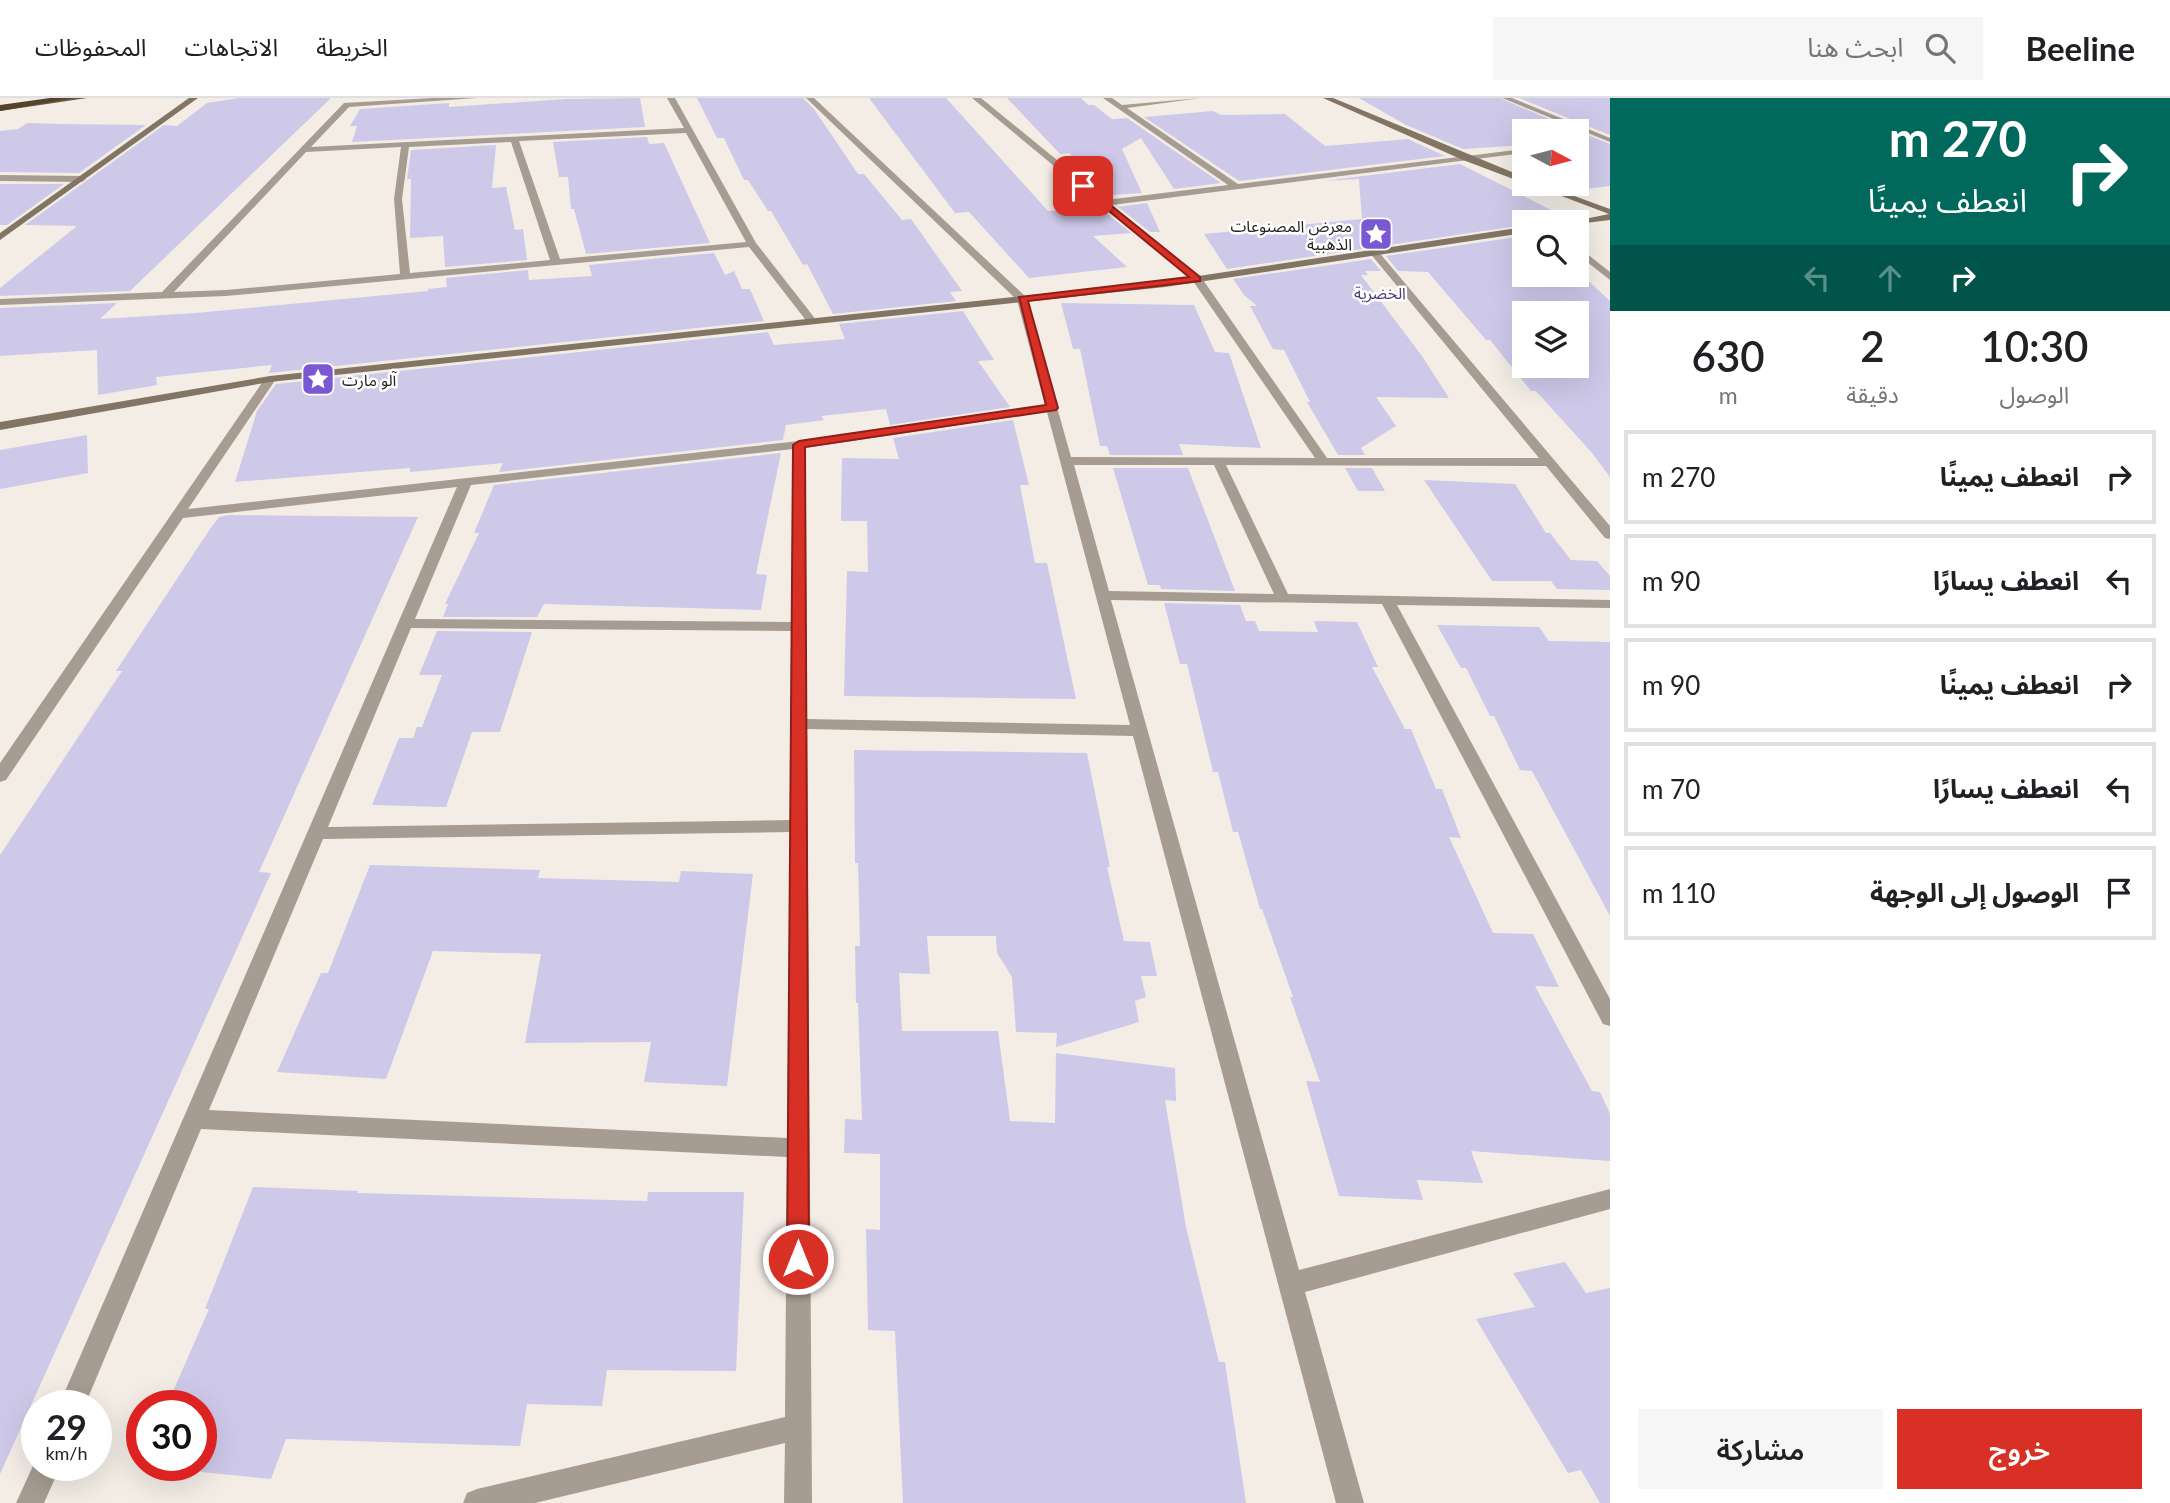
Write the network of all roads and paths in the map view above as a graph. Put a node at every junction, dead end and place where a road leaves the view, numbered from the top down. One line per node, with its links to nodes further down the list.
1 (69, 98): 13 (highway)
2 (83, 98): 13 (main road)
3 (194, 98): 24 (street)
4 (473, 98): 19 (street)
5 (671, 98): 14 (street)
6 (810, 98): 40 (street)
7 (976, 98): 27 (street)
8 (1107, 98): 12 (street)
9 (1197, 98): 12 (street)
10 (1328, 98): 21 (street)
11 (1506, 98): 16 (street)
12 (1120, 107): 25 (street)
13 (0, 109)
14 (690, 131): 15 (street); 32 (street)
15 (514, 139): 18 (street); 35 (street)
16 (1609, 140): 17 (street)
17 (1589, 143)
18 (405, 145): 19 (street); 36 (street)
19 (304, 150): 39 (street)
20 (1512, 152): 21 (street)
21 (1466, 158): 22 (street); 25 (street)
22 (1512, 175)
23 (0, 178): 24 (street)
24 (82, 179): 31 (street)
25 (1237, 187): 27 (street)
26 (1563, 196): 28 (street)
27 (1105, 204): 38 (street)
28 (1610, 215): 29 (street)
29 (1589, 219)
30 (1512, 232): 33 (street)
31 (0, 237)
32 (752, 244): 35 (street); 42 (street)
33 (1374, 252): 38 (street); 50 (street)
34 (1589, 259): 37 (street)
35 (556, 262): 36 (street)
36 (405, 276): 39 (street)
37 (1610, 277)
38 (1197, 279): 40 (street); 49 (street)
39 (164, 296): 41 (street)
40 (1023, 299): 42 (street); 44 (street)
41 (0, 302)
42 (812, 321): 43 (street)
43 (270, 379): 45 (street); 52 (street)
44 (1052, 408): 46 (street); 47 (street)
45 (0, 426)
46 (799, 445): 51 (street); 59 (street)
47 (1067, 461): 48 (street); 54 (street)
48 (1218, 461): 49 (street); 55 (street)
49 (1324, 462): 50 (street)
50 (1549, 462): 53 (street)
51 (466, 482): 52 (street); 58 (street)
52 (178, 514): 62 (street)
53 (1610, 535)
54 (1103, 595): 55 (street); 61 (street)
55 (1283, 598): 56 (street)
56 (1387, 600): 57 (street); 65 (street)
57 (1610, 604)
58 (406, 623): 59 (street); 64 (street)
59 (799, 627): 60 (street)
60 (799, 724): 61 (street); 63 (street)
61 (1140, 731): 69 (street)
62 (0, 776)
63 (799, 825): 64 (street); 67 (street)
64 (317, 833): 66 (street)
65 (1610, 1018)
66 (194, 1119): 67 (street); 70 (street)
67 (798, 1148): 71 (street)
68 (1610, 1199): 69 (street)
69 (1291, 1284): 76 (street)
70 (78, 1390)
71 (798, 1427): 74 (street); 75 (street)
72 (40, 1481): 73 (street)
73 (30, 1503)
74 (477, 1503)
75 (798, 1503)
76 (1350, 1503)

